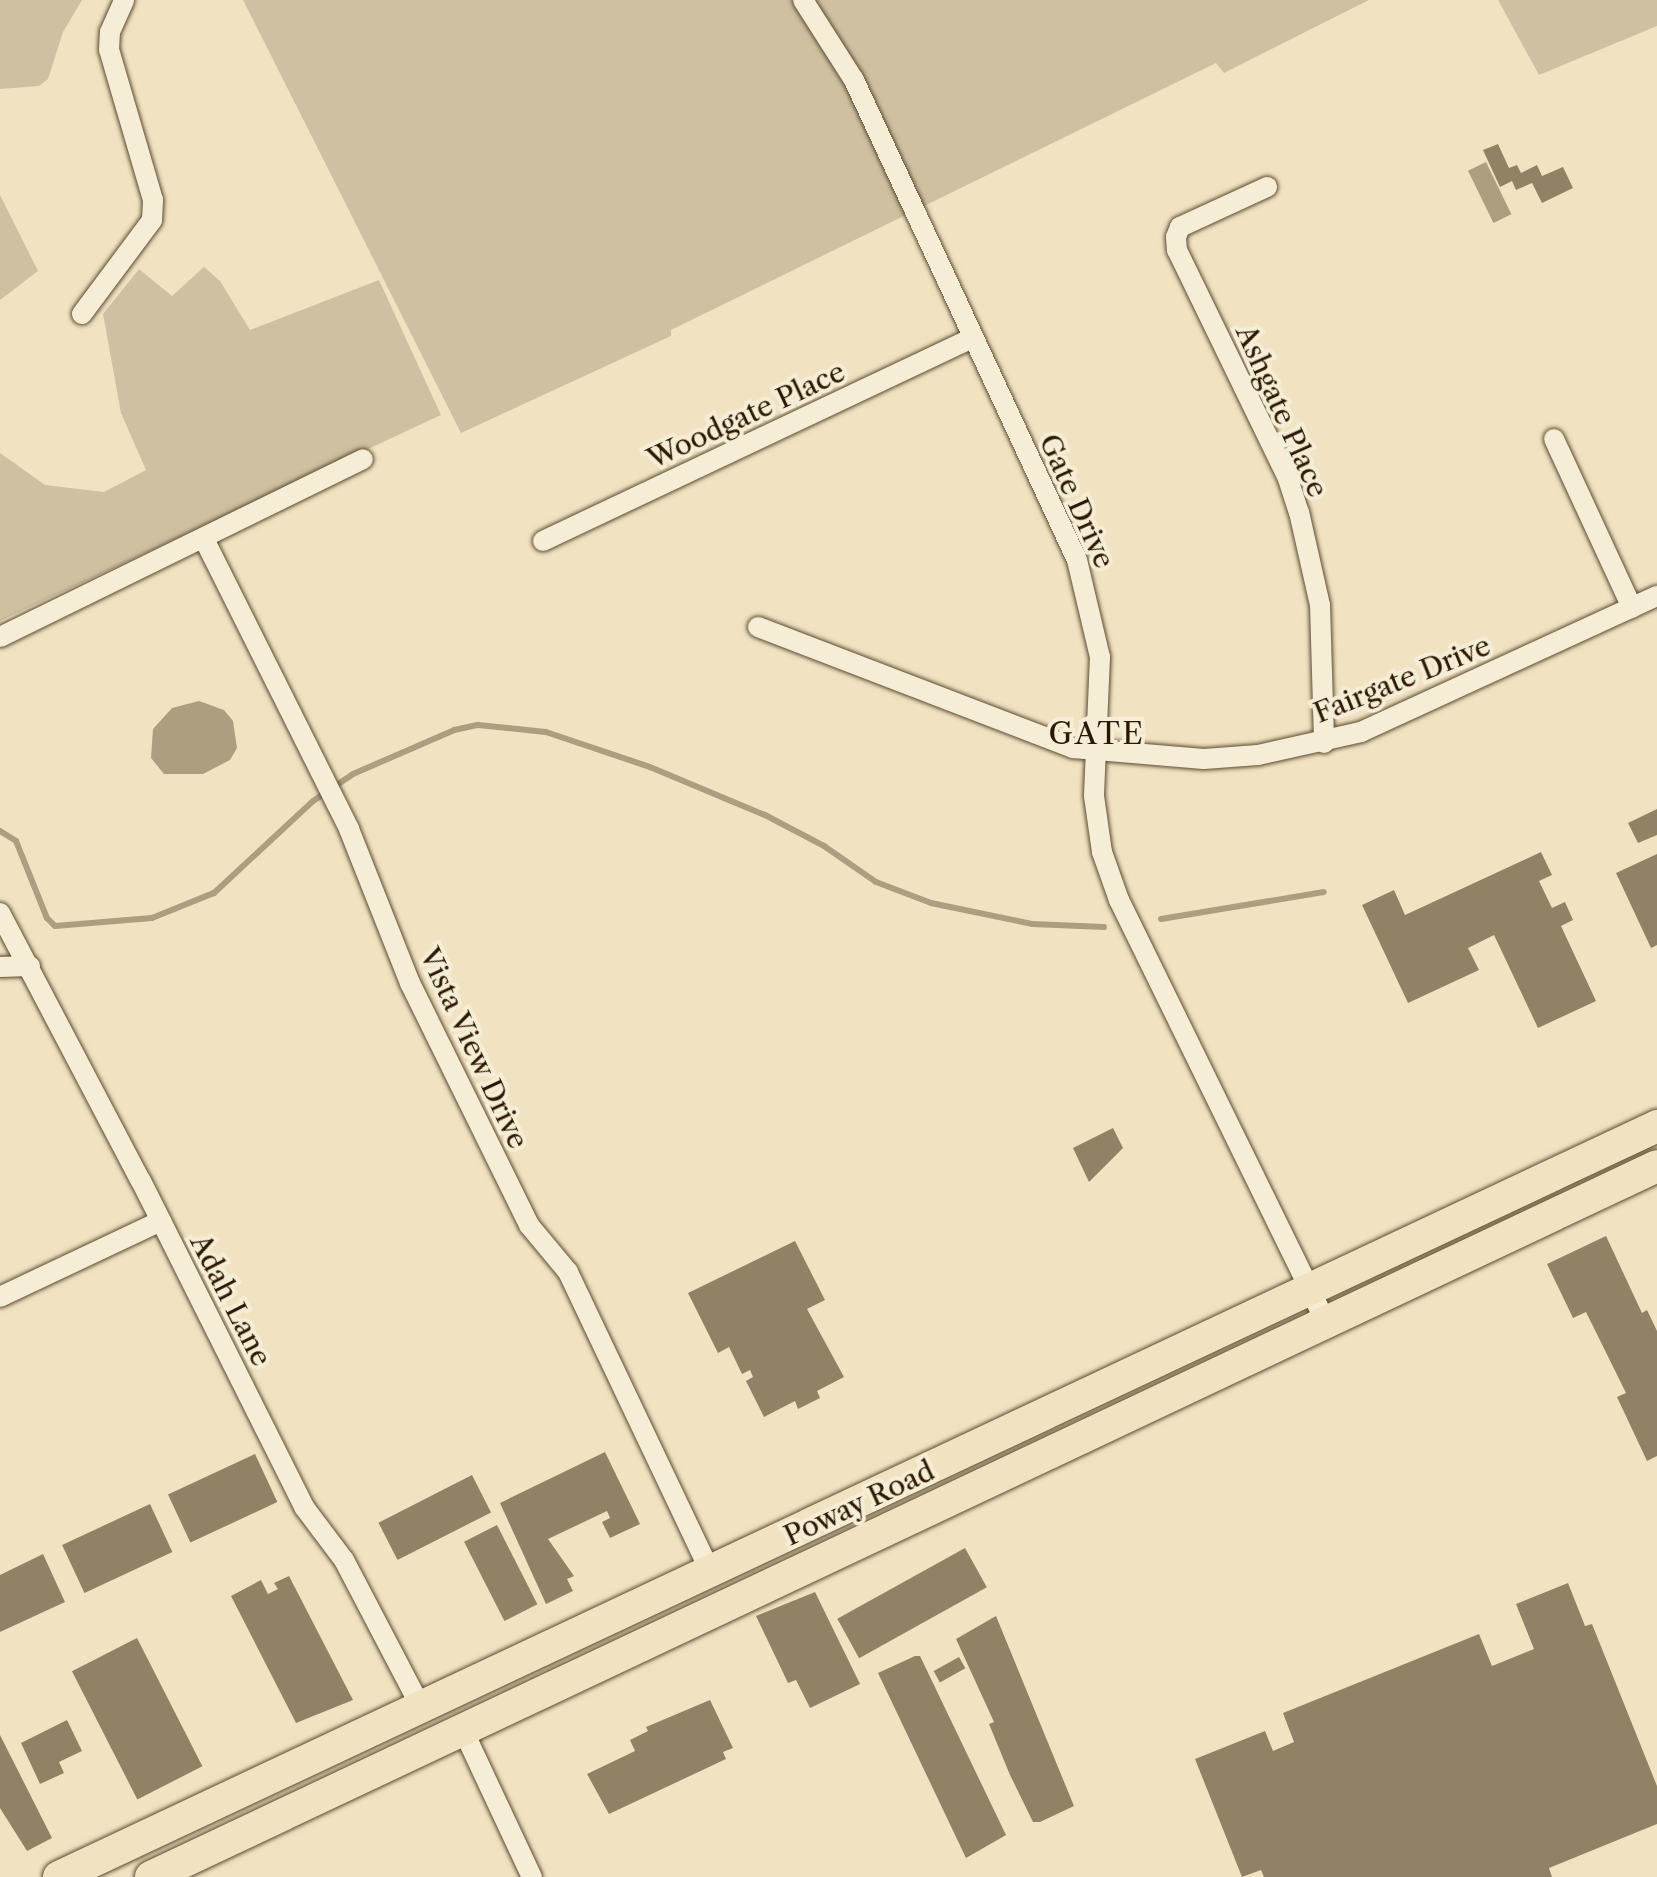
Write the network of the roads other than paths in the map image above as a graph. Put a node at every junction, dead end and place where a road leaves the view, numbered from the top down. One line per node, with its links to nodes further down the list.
1 (124, 0): 4 (street)
2 (802, 0): 5 (street, Gate Drive)
3 (1267, 186): 14 (street, Ashgate Place)
4 (82, 314)
5 (973, 338): 9 (street, Woodgate Place); 15 (street, Gate Drive)
6 (1554, 439): 11 (street)
7 (363, 458): 8 (street)
8 (204, 539): 13 (street); 30 (street, Vista View Drive)
9 (543, 542)
10 (1657, 596): 11 (street, Fairgate Drive)
11 (1632, 608): 14 (street, Fairgate Drive)
12 (758, 626): 15 (street, Fairgate Drive)
13 (0, 638)
14 (1324, 743): 15 (street, Fairgate Drive)
15 (1099, 754): 24 (street, Gate Drive)
16 (0, 913): 17 (street, Adah Lane)
17 (30, 966): 18 (street); 23 (street, Adah Lane)
18 (0, 967)
19 (1657, 1126): 24 (main road, Poway Road)
20 (1657, 1150): 22 (main road)
21 (1657, 1166): 22 (main road, Poway Road)
22 (1580, 1203): 26 (main road, Poway Road)
23 (160, 1220): 25 (street); 32 (street, Adah Lane)
24 (1311, 1292): 26 (street, Gate Drive); 27 (main road, Poway Road)
25 (0, 1296)
26 (1326, 1323): 29 (main road, Poway Road)
27 (1072, 1405): 28 (main road, Poway Road); 29 (main road)
28 (938, 1466): 30 (main road, Poway Road); 31 (main road)
29 (959, 1495): 31 (main road, Poway Road)
30 (710, 1571): 32 (main road, Poway Road); 33 (main road)
31 (763, 1588): 33 (main road, Poway Road)
32 (421, 1707): 34 (main road, Poway Road); 35 (main road)
33 (463, 1730): 35 (main road, Poway Road); 39 (street)
34 (154, 1832): 36 (main road, Poway Road); 37 (main road)
35 (201, 1852): 38 (main road, Poway Road)
36 (60, 1877)
37 (98, 1877)
38 (151, 1877)
39 (532, 1877)

